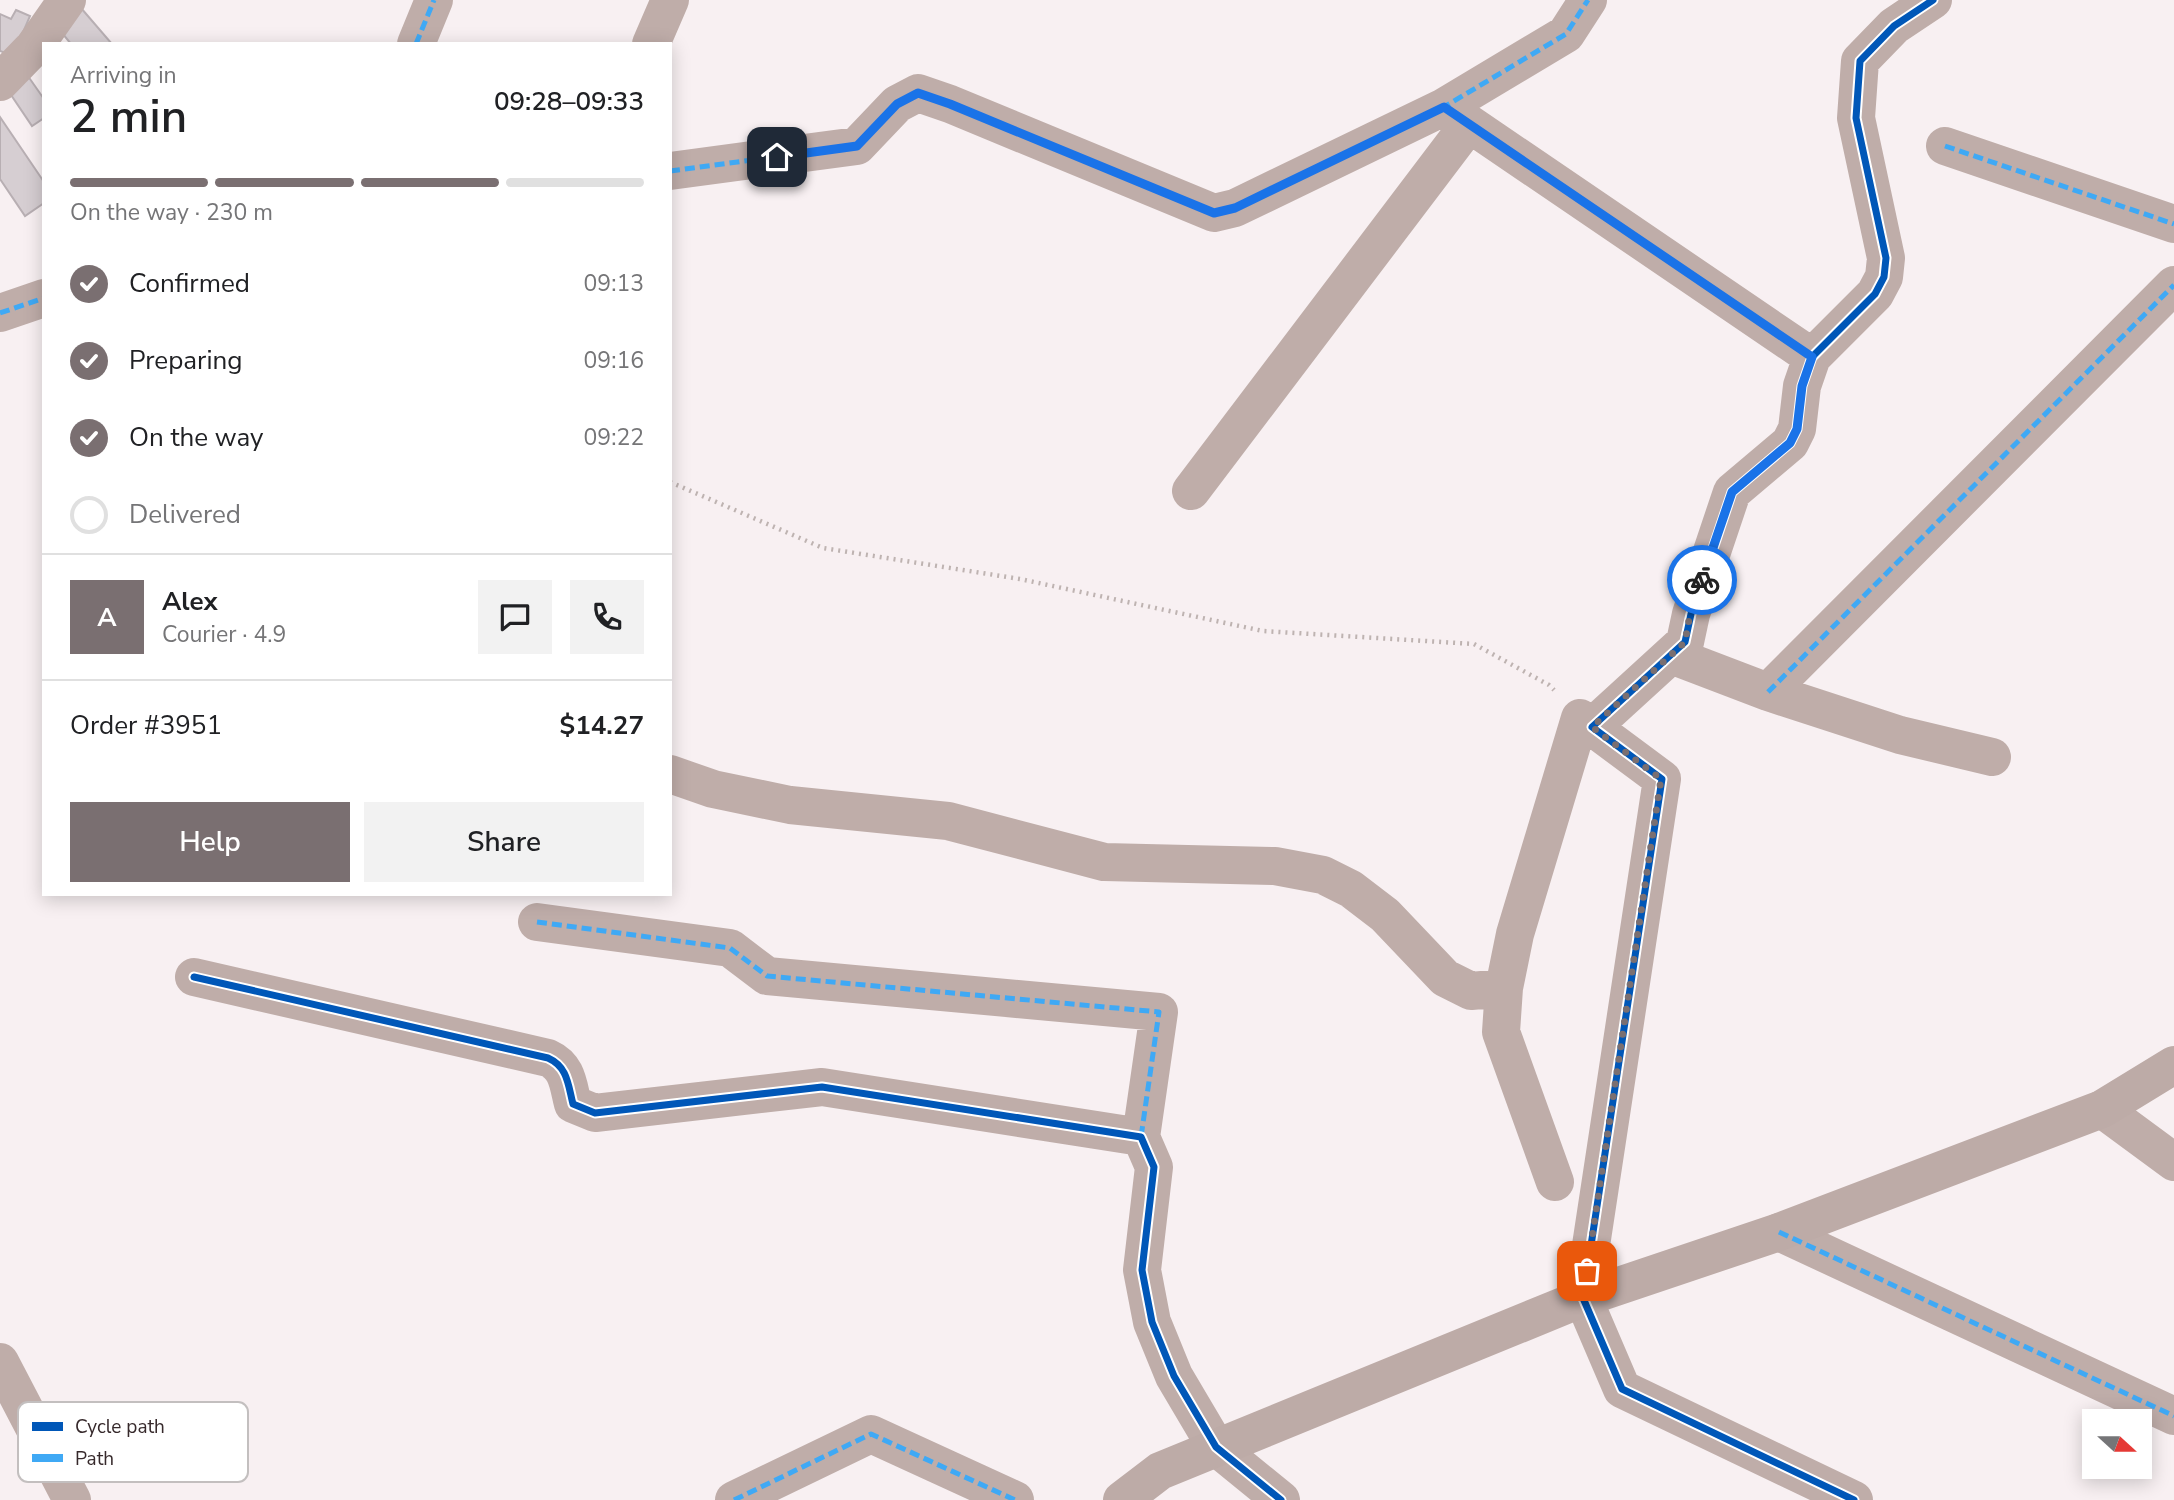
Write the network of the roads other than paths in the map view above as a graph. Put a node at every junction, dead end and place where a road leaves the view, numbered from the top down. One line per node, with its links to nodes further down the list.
1 (67, 0): 8 (street)
2 (434, 0): 6 (street)
3 (670, 0): 7 (street)
4 (1588, 0): 9 (street)
5 (1933, 0): 16 (street)
6 (417, 42)
7 (652, 42)
8 (0, 82)
9 (1457, 115): 11 (street); 16 (street); 17 (street)
10 (1945, 146): 12 (street)
11 (672, 171)
12 (2174, 223)
13 (2174, 285): 19 (street)
14 (42, 299): 15 (street)
15 (0, 313)
16 (1812, 357): 18 (street)
17 (1191, 491)
18 (1671, 655): 19 (street); 32 (street)
19 (1768, 692): 21 (street)
20 (1580, 718): 25 (street)
21 (1992, 757)
22 (672, 775): 25 (street)
23 (537, 922): 28 (street)
24 (194, 977): 28 (street)
25 (1504, 988): 30 (street)
26 (2174, 1065): 27 (street)
27 (2102, 1109): 29 (street); 31 (street)
28 (1141, 1137): 36 (street)
29 (2174, 1162)
30 (1555, 1182)
31 (1779, 1232): 32 (street); 35 (street)
32 (1583, 1298): 36 (street); 43 (street)
33 (0, 1362): 34 (street)
34 (21, 1402)
35 (2174, 1416)
36 (1216, 1447): 41 (street); 42 (street)
37 (63, 1482): 38 (street)
38 (72, 1500)
39 (734, 1500): 40 (street)
40 (1015, 1500)
41 (1122, 1500)
42 (1281, 1500)
43 (1854, 1500)

